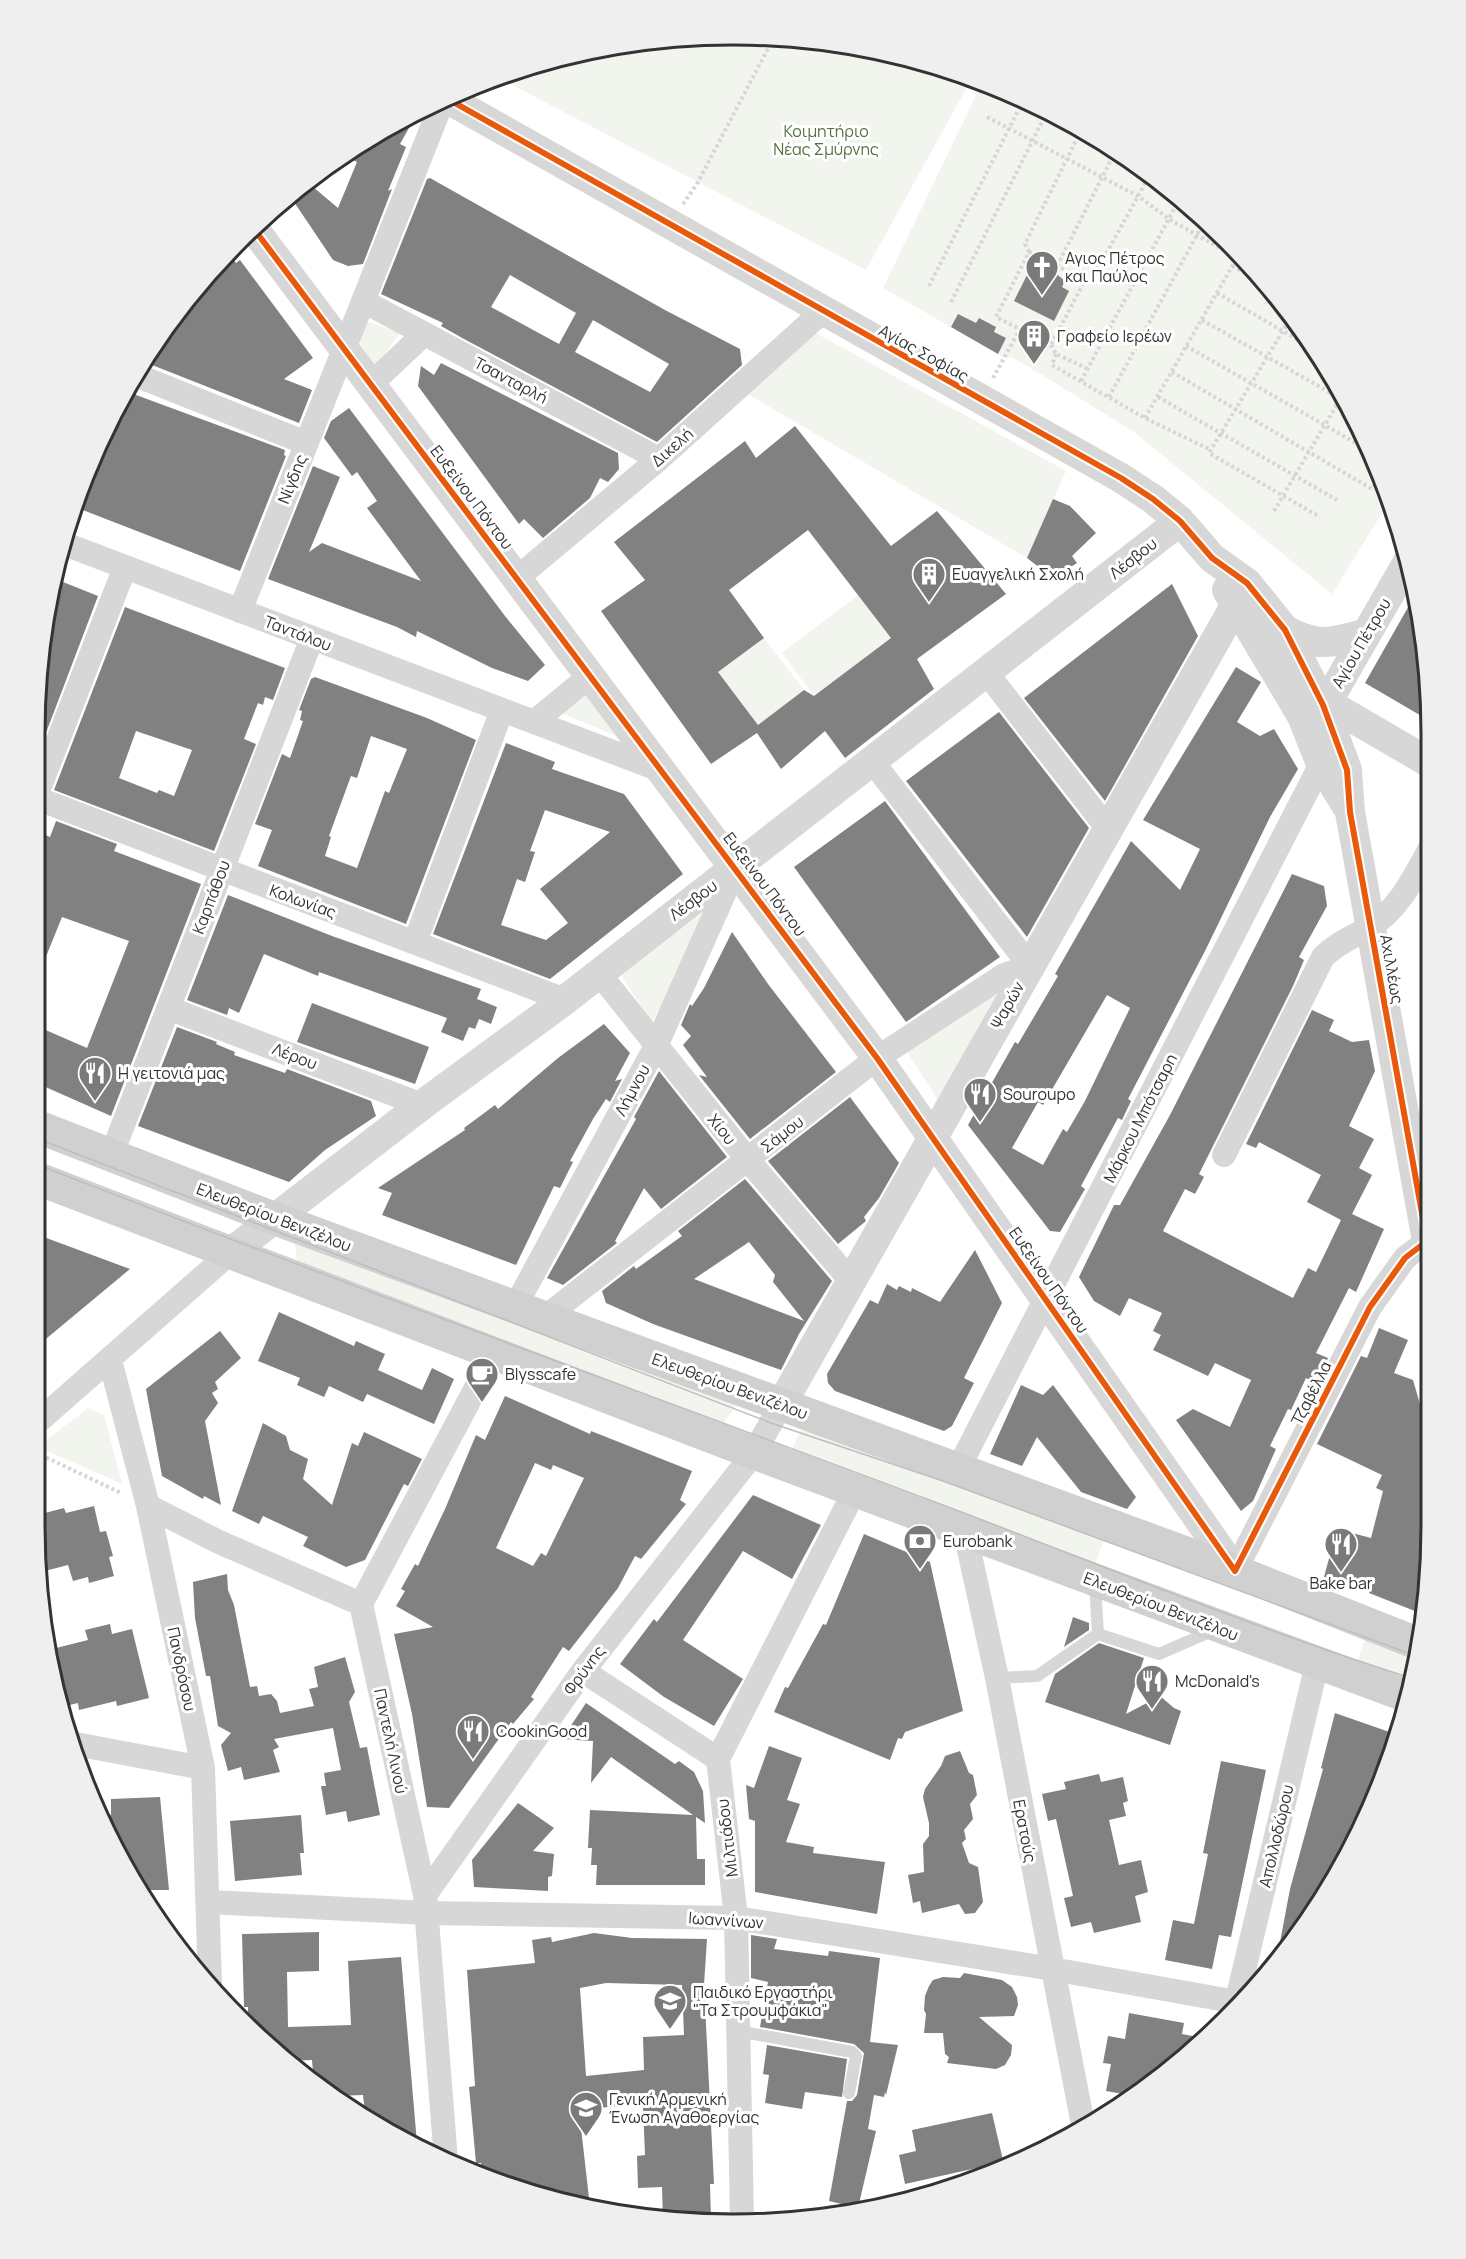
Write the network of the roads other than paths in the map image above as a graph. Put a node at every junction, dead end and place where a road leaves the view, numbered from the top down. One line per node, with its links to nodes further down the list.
1 (454, 104): 5 (street, Αγίας Σοφίας)
2 (439, 111): 4 (street, Νίγδης)
3 (259, 235): 7 (street, Ευξείνου Πόντου)
4 (363, 301): 6 (street, Τσανταρλή); 7 (street, Νίγδης)
5 (823, 311): 11 (street, Δικελή); 12 (street, Αγίας Σοφίας)
6 (424, 334): 9 (street); 11 (street, Τσανταρλή)
7 (344, 347): 9 (street, Ευξείνου Πόντου); 10 (street, Νίγδης)
8 (144, 378): 10 (street)
9 (371, 384): 17 (street, Ευξείνου Πόντου)
10 (306, 443): 19 (street, Νίγδης)
11 (659, 459): 17 (street, Δικελή)
12 (1180, 521): 14 (street, Αγίας Σοφίας); 23 (street, Λέσβου)
13 (71, 546): 15 (street, Ταντάλου)
14 (1212, 558): 18 (street, Αγίας Σοφίας); 20 (street, Αγίας Σοφίας)
15 (125, 567): 19 (street, Ταντάλου); 31 (street)
16 (1402, 572): 21 (street, Αγίου Πέτρου)
17 (517, 578): 24 (street, Ευξείνου Πόντου)
18 (1235, 606): 26 (street, Αγίας Σοφίας); 35 (street, Ψαρών)
19 (240, 611): 22 (street, Ταντάλου)
20 (1285, 630): 21 (street); 26 (street, Αγίας Σοφίας)
21 (1367, 633): 26 (street, Αγίου Πέτρου)
22 (312, 638): 25 (street, Ταντάλου); 38 (street, Καρπάθου)
23 (986, 672): 29 (street, Λέσβου); 35 (street)
24 (591, 675): 27 (street); 32 (street, Ευξείνου Πόντου)
25 (502, 710): 27 (street, Ταντάλου); 40 (street)
26 (1312, 710): 28 (street); 30 (street, Αχιλλέως); 34 (street, Αχιλλέως)
27 (534, 722): 32 (street, Ταντάλου)
28 (1421, 759)
29 (872, 761): 37 (street, Λέσβου); 41 (street)
30 (1321, 764): 34 (street, Αχιλλέως); 59 (street, Μάρκου Μπότσαρη)
31 (45, 771)
32 (663, 771): 37 (street, Ευξείνου Πόντου)
33 (45, 802): 38 (street, Κολωνίας)
34 (1350, 812): 39 (street, Αχιλλέως)
35 (1108, 829): 41 (street, Ψαρών)
36 (1421, 864): 39 (street)
37 (736, 867): 42 (street, Λέσβου); 45 (street, Λήμνου); 46 (street, Ευξείνου Πόντου)
38 (222, 871): 40 (street, Κολωνίας); 44 (street, Καρπάθου)
39 (1370, 927): 50 (street); 54 (street, Αχιλλέως)
40 (415, 942): 43 (street, Κολωνίας)
41 (1030, 966): 46 (street, Σάμου); 49 (street, Ψαρών)
42 (598, 972): 43 (street, Λέσβου); 45 (street, Χίου)
43 (565, 1000): 47 (street, Λέσβου)
44 (168, 1008): 47 (street, Λέρου); 51 (street, Καρπάθου)
45 (656, 1046): 52 (street, Χίου); 60 (street, Λήμνου)
46 (877, 1058): 49 (street, Ευξείνου Πόντου); 52 (street, Σάμου)
47 (423, 1105): 55 (street, Λέσβου)
48 (45, 1130): 51 (main road, Ελευθερίου Βενιζέλου)
49 (933, 1138): 58 (street, Ψαρών); 59 (street, Ευξείνου Πόντου)
50 (1224, 1155)
51 (111, 1156): 55 (main road, Ελευθερίου Βενιζέλου)
52 (748, 1160): 58 (street, Χίου); 60 (street, Σάμου)
53 (45, 1182): 57 (main road, Ελευθερίου Βενιζέλου)
54 (1421, 1208)
55 (273, 1218): 57 (street, Λέσβου); 60 (main road, Ελευθερίου Βενιζέλου)
56 (1421, 1246): 70 (street, Τζαβέλλα)
57 (230, 1252): 61 (main road, Ελευθερίου Βενιζέλου); 62 (street)
58 (851, 1281): 63 (street, Ψαρών)
59 (1047, 1300): 66 (street, Μάρκου Μπότσαρη); 70 (street, Ευξείνου Πόντου)
60 (530, 1312): 63 (main road, Ελευθερίου Βενιζέλου)
61 (494, 1354): 65 (main road, Ελευθερίου Βενιζέλου); 72 (street)
62 (110, 1360): 64 (street); 68 (street, Πανδρόσου)
63 (781, 1405): 65 (street, Φρύνης); 66 (main road, Ελευθερίου Βενιζέλου)
64 (45, 1415)
65 (754, 1453): 67 (main road, Ελευθερίου Βενιζέλου); 77 (street, Φρύνης)
66 (957, 1471): 70 (main road, Ελευθερίου Βενιζέλου)
67 (855, 1490): 69 (main road, Ελευθερίου Βενιζέλου); 81 (street)
68 (148, 1506): 72 (street); 82 (street, Πανδρόσου)
69 (965, 1532): 71 (main road, Ελευθερίου Βενιζέλου); 78 (street, Ερατούς)
70 (1235, 1570): 75 (main road, Ελευθερίου Βενιζέλου)
71 (1095, 1581): 73 (main road, Ελευθερίου Βενιζέλου); 74 (lane)
72 (361, 1604): 84 (street, Παντελή Λινού)
73 (1219, 1628): 74 (lane); 76 (main road, Ελευθερίου Βενιζέλου)
74 (1098, 1634): 78 (lane)
75 (1411, 1639)
76 (1317, 1664): 79 (main road, Ελευθερίου Βενιζέλου); 88 (street, Απολλοδώρου)
77 (583, 1671): 81 (street); 84 (street, Φρύνης)
78 (997, 1678): 86 (street, Ερατούς)
79 (1400, 1694)
80 (81, 1745): 82 (street)
81 (718, 1759): 85 (street, Μιλτιάδου)
82 (203, 1768): 83 (street, Πανδρόσου)
83 (209, 1902): 84 (street, Ιωαννίνων); 87 (street, Πανδρόσου)
84 (426, 1904): 85 (street, Ιωαννίνων); 93 (street, Παντελή Λινού)
85 (736, 1918): 86 (street, Ιωαννίνων); 90 (street, Μιλτιάδου)
86 (1052, 1969): 89 (street, Ιωαννίνων); 92 (street, Ερατούς)
87 (210, 1973)
88 (1239, 1991)
89 (1227, 2003)
90 (738, 2031): 91 (lane); 94 (street, Μιλτιάδου)
91 (849, 2093)
92 (1082, 2119)
93 (445, 2151)
94 (742, 2214)

